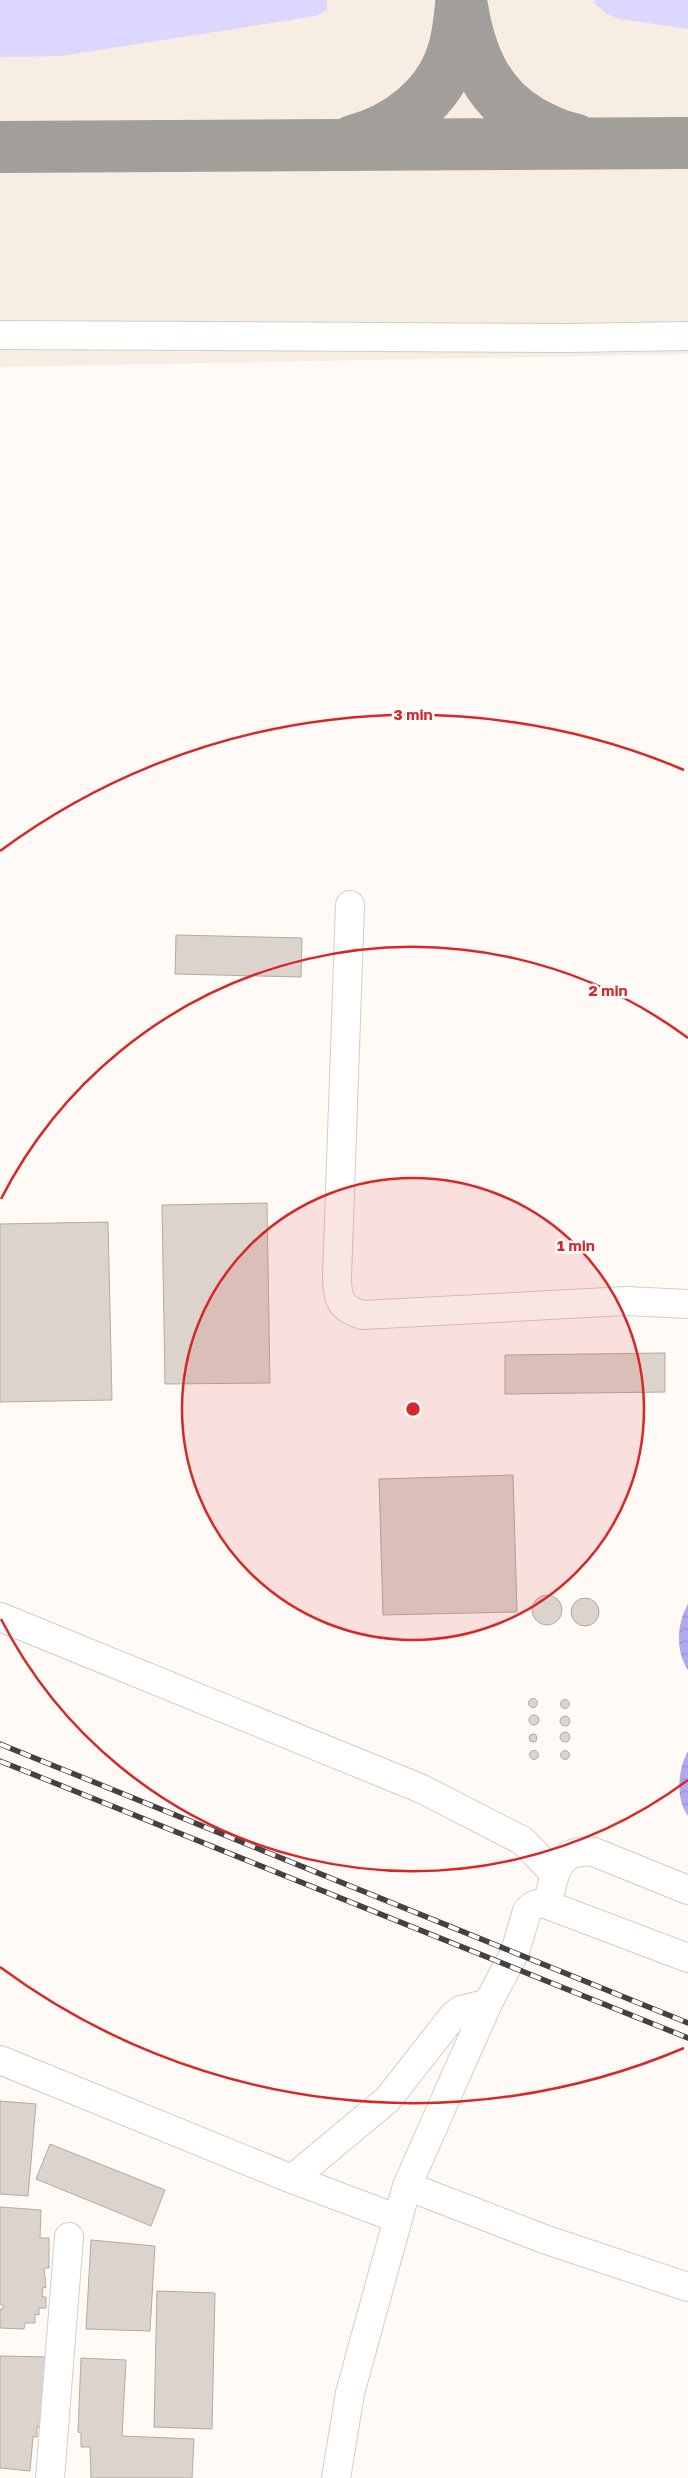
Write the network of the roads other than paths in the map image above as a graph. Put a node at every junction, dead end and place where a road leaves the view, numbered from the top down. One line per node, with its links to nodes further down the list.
1 (0, 335): 2 (street)
2 (688, 336)
3 (350, 905): 4 (street)
4 (688, 1304)
5 (0, 1617): 6 (street)
6 (554, 1873): 7 (street); 8 (street)
7 (688, 1890)
8 (548, 1905): 9 (street); 10 (street)
9 (688, 1958)
10 (488, 2003): 12 (street); 13 (street)
11 (0, 2060): 12 (street)
12 (292, 2179): 14 (street)
13 (407, 2186): 14 (street); 16 (street)
14 (396, 2218): 18 (street)
15 (69, 2237): 17 (street)
16 (688, 2287)
17 (50, 2478)
18 (336, 2478)

